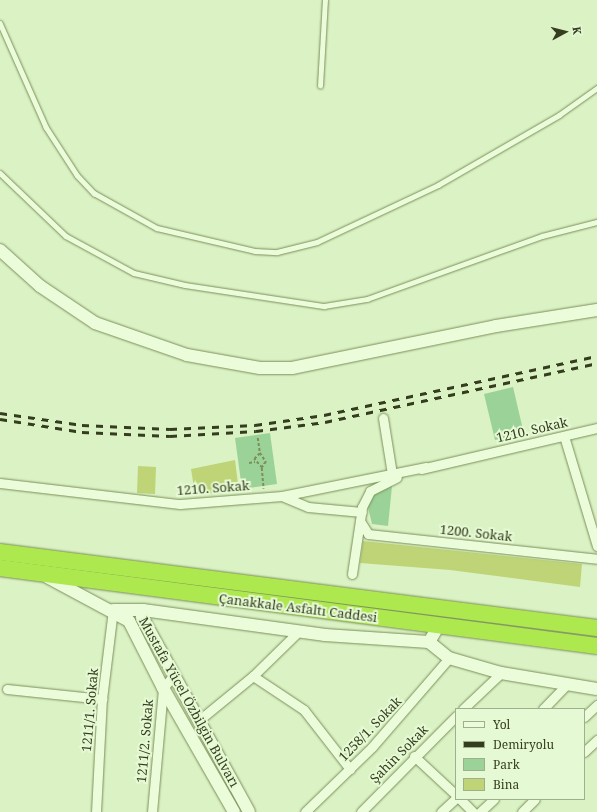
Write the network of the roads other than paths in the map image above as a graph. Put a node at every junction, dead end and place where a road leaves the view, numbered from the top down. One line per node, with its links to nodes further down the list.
1 (324, 0): 3 (lane)
2 (0, 23): 4 (lane)
3 (320, 86)
4 (597, 88)
5 (0, 173): 6 (lane)
6 (597, 222)
7 (0, 250): 8 (street)
8 (597, 310)
9 (383, 418): 13 (street)
10 (597, 428): 11 (street, 1210. Sokak)
11 (564, 436): 12 (street, 1210. Sokak); 16 (street)
12 (426, 467): 13 (street, 1210. Sokak); 17 (street, 1210. Sokak)
13 (392, 474): 15 (street, 1210. Sokak)
14 (0, 483): 15 (street, 1210. Sokak)
15 (282, 496): 17 (street)
16 (592, 514): 18 (street)
17 (361, 516): 20 (street, 1200. Sokak); 23 (street, 1210. Sokak)
18 (597, 546)
19 (0, 552): 28 (highway, Çanakkale Asfaltı Caddesi)
20 (597, 558)
21 (0, 568): 22 (highway, Çanakkale Asfaltı Caddesi)
22 (41, 574): 24 (street, Mustafa Yücel Özbilgin Bulvarı); 27 (highway, Çanakkale Asfaltı Caddesi)
23 (352, 574)
24 (113, 610): 25 (street); 26 (street, Mustafa Yücel Özbilgin Bulvarı); 40 (street, 1211/1. Sokak)
25 (142, 613): 26 (street); 29 (street); 34 (street, Mustafa Yücel Özbilgin Bulvarı)
26 (130, 620): 37 (street, Mustafa Yücel Özbilgin Bulvarı)
27 (439, 625): 30 (street); 31 (highway, Çanakkale Asfaltı Caddesi)
28 (597, 628)
29 (298, 632): 30 (street); 35 (street)
30 (428, 642): 32 (street)
31 (597, 646)
32 (449, 658): 33 (street); 50 (street, 1258/1. Sokak)
33 (501, 673): 36 (street); 42 (street)
34 (173, 676): 37 (street, 1211/2. Sokak); 46 (street, Mustafa Yücel Özbilgin Bulvarı)
35 (253, 676): 46 (street); 50 (street)
36 (568, 683): 39 (street); 43 (street)
37 (163, 688): 57 (street, 1211/2. Sokak); 58 (street, Mustafa Yücel Özbilgin Bulvarı)
38 (7, 689): 40 (street)
39 (597, 689)
40 (102, 699): 56 (street, 1211/1. Sokak)
41 (597, 705): 44 (street)
42 (464, 708)
43 (544, 708)
44 (585, 716)
45 (455, 717): 49 (street, Şahin Sokak)
46 (198, 721): 59 (street, Mustafa Yücel Özbilgin Bulvarı)
47 (597, 740): 48 (street)
48 (585, 751)
49 (414, 756): 51 (street); 61 (street, Şahin Sokak)
50 (350, 770): 60 (street, 1258/1. Sokak)
51 (455, 794)
52 (455, 799): 62 (street)
53 (461, 800): 63 (street)
54 (493, 800): 64 (street)
55 (535, 800): 65 (street)
56 (96, 812)
57 (152, 812)
58 (234, 812)
59 (249, 812)
60 (305, 812)
61 (361, 812)
62 (441, 812)
63 (473, 812)
64 (480, 812)
65 (522, 812)

